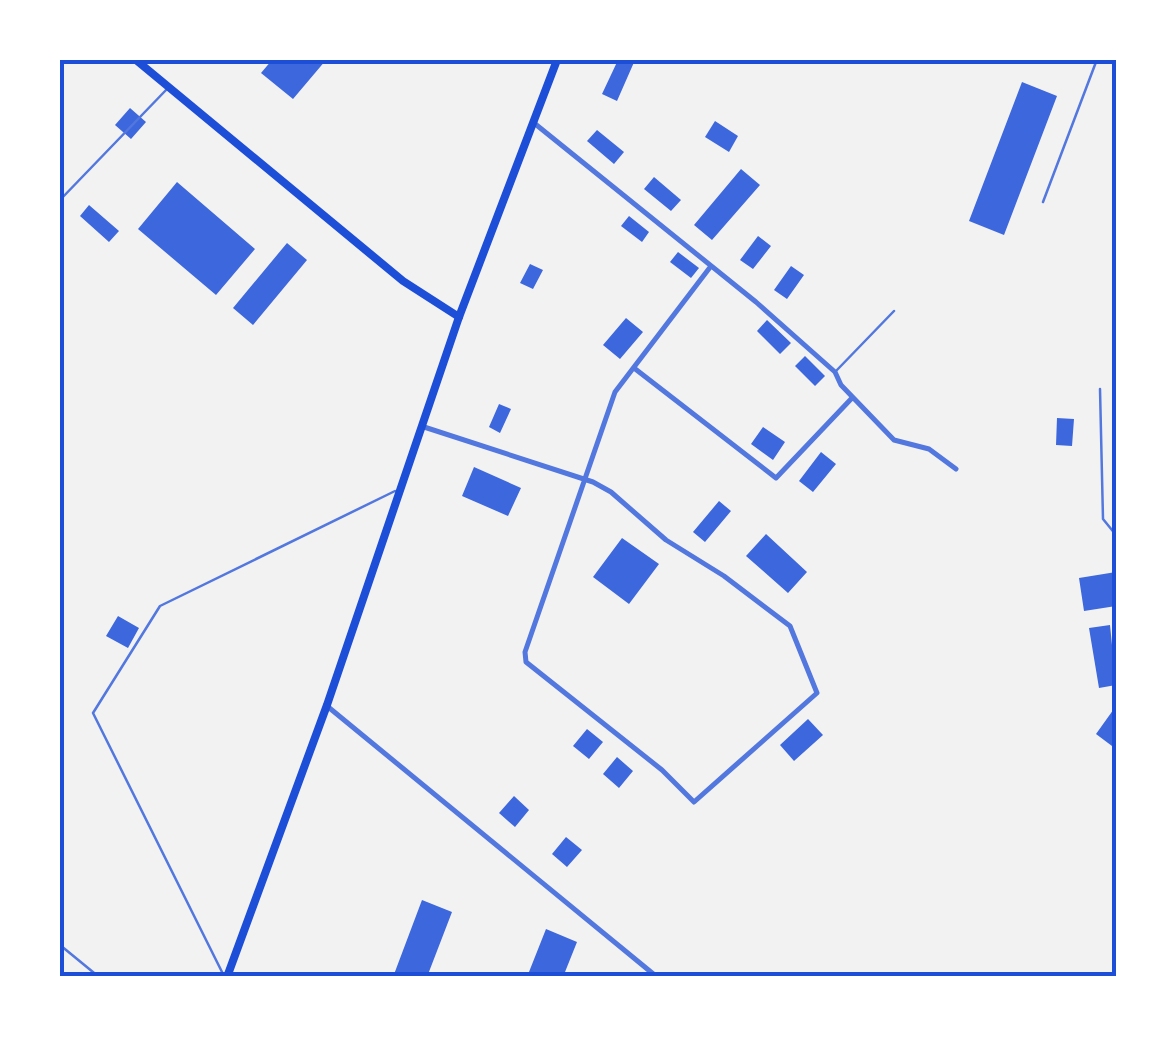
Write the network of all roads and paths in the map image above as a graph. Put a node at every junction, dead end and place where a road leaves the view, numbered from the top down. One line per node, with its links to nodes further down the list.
1 (136, 60): 4 (main road)
2 (557, 60): 5 (main road)
3 (1091, 60): 7 (lane)
4 (168, 88): 6 (lane); 10 (main road)
5 (534, 123): 8 (street); 10 (main road)
6 (60, 200)
7 (1044, 202)
8 (711, 266): 11 (street); 12 (street)
9 (894, 311): 12 (lane)
10 (459, 317): 15 (main road)
11 (634, 368): 14 (street); 17 (street)
12 (835, 372): 14 (street)
13 (1100, 389): 19 (lane)
14 (852, 398): 16 (street)
15 (422, 426): 17 (street); 18 (main road)
16 (956, 469)
17 (584, 480): 17 (street)
18 (400, 489): 20 (main road); 23 (lane)
19 (1116, 535)
20 (326, 706): 23 (main road); 24 (street)
21 (60, 945): 22 (lane)
22 (100, 977)
23 (226, 977)
24 (657, 977)

